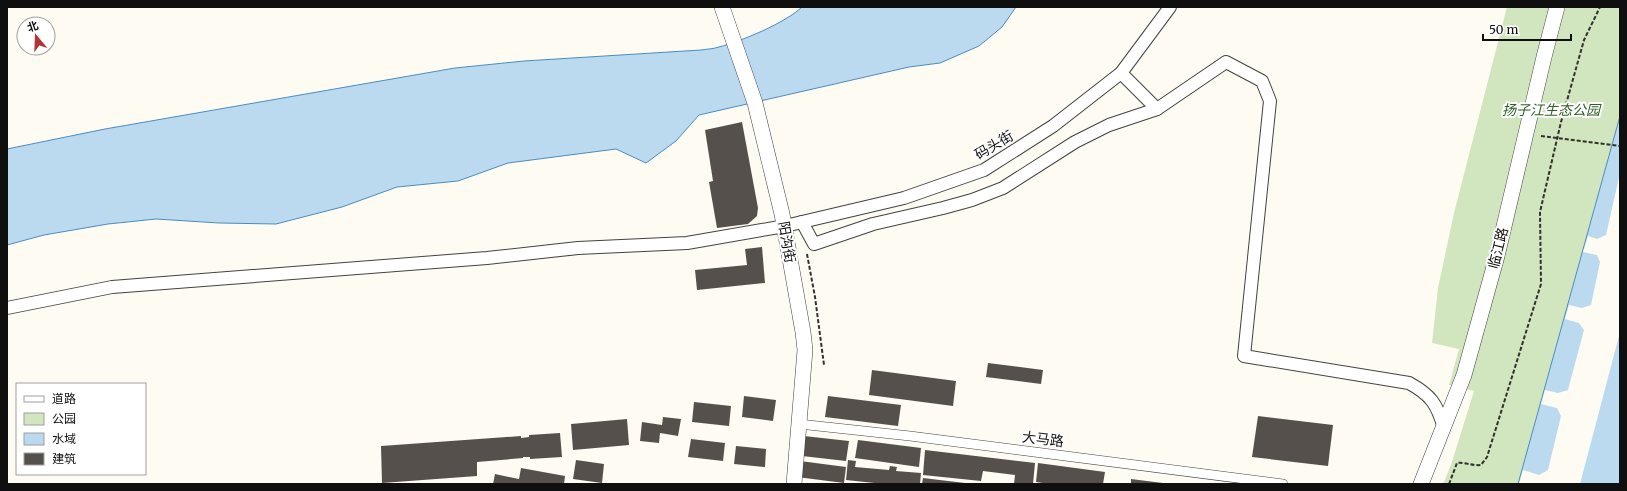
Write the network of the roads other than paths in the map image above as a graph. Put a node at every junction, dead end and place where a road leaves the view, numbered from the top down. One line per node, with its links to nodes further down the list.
1 (722, 7): 7 (street, 阳沟街)
2 (1170, 7): 4 (street, 码头街)
3 (1557, 7): 10 (street, 临江路)
4 (1121, 73): 5 (street); 6 (street, 码头街)
5 (1157, 109): 6 (street); 10 (street)
6 (802, 222): 7 (street, 码头街)
7 (785, 226): 8 (street, 码头街); 9 (street, 阳沟街)
8 (7, 308)
9 (799, 424): 11 (street, 阳沟街); 12 (street, 大马路)
10 (1444, 428): 13 (street, 临江路)
11 (794, 484)
12 (1284, 484)
13 (1421, 484)

